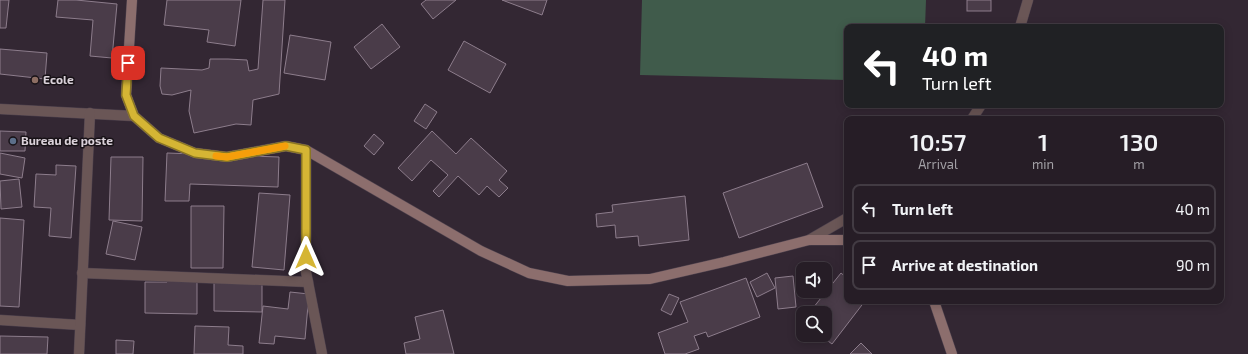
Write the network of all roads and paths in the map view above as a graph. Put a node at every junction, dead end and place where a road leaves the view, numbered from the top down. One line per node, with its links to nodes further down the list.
1 (132, 0): 6 (main road)
2 (1028, 0): 3 (street)
3 (1021, 24)
4 (0, 109): 5 (street)
5 (90, 113): 6 (street); 11 (street)
6 (134, 116): 7 (main road)
7 (306, 150): 9 (main road); 12 (street)
8 (844, 220): 9 (street)
9 (809, 240): 10 (main road)
10 (844, 240)
11 (82, 274): 12 (street); 15 (street)
12 (308, 282): 17 (street)
13 (935, 304): 18 (main road)
14 (0, 320): 15 (street)
15 (80, 325): 16 (street)
16 (79, 354)
17 (322, 354)
18 (952, 354)

